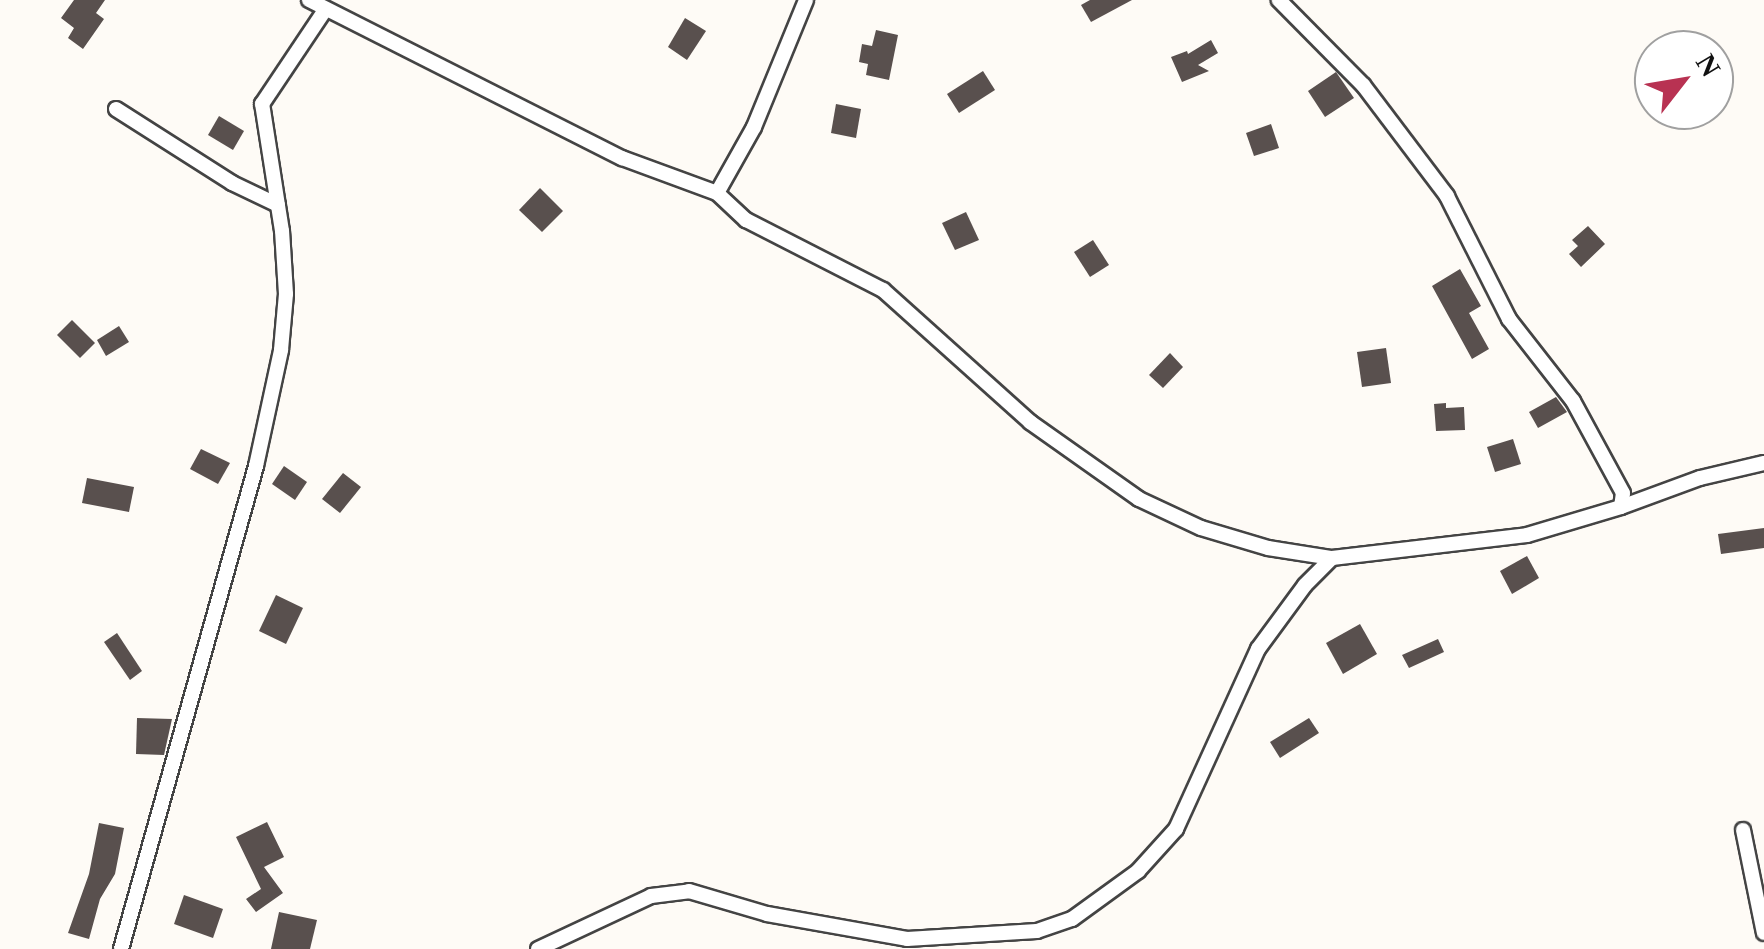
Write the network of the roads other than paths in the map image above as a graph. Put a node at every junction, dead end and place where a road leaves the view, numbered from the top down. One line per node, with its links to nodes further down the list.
1 (308, 0): 4 (street)
2 (806, 0): 6 (street)
3 (1279, 0): 9 (street)
4 (325, 10): 6 (street); 7 (street)
5 (116, 109): 7 (street)
6 (717, 193): 10 (street)
7 (278, 206): 13 (street)
8 (1764, 463): 9 (street)
9 (1621, 506): 10 (street)
10 (1332, 558): 14 (street)
11 (1743, 830): 12 (street)
12 (1764, 933)
13 (121, 949)
14 (538, 949)

